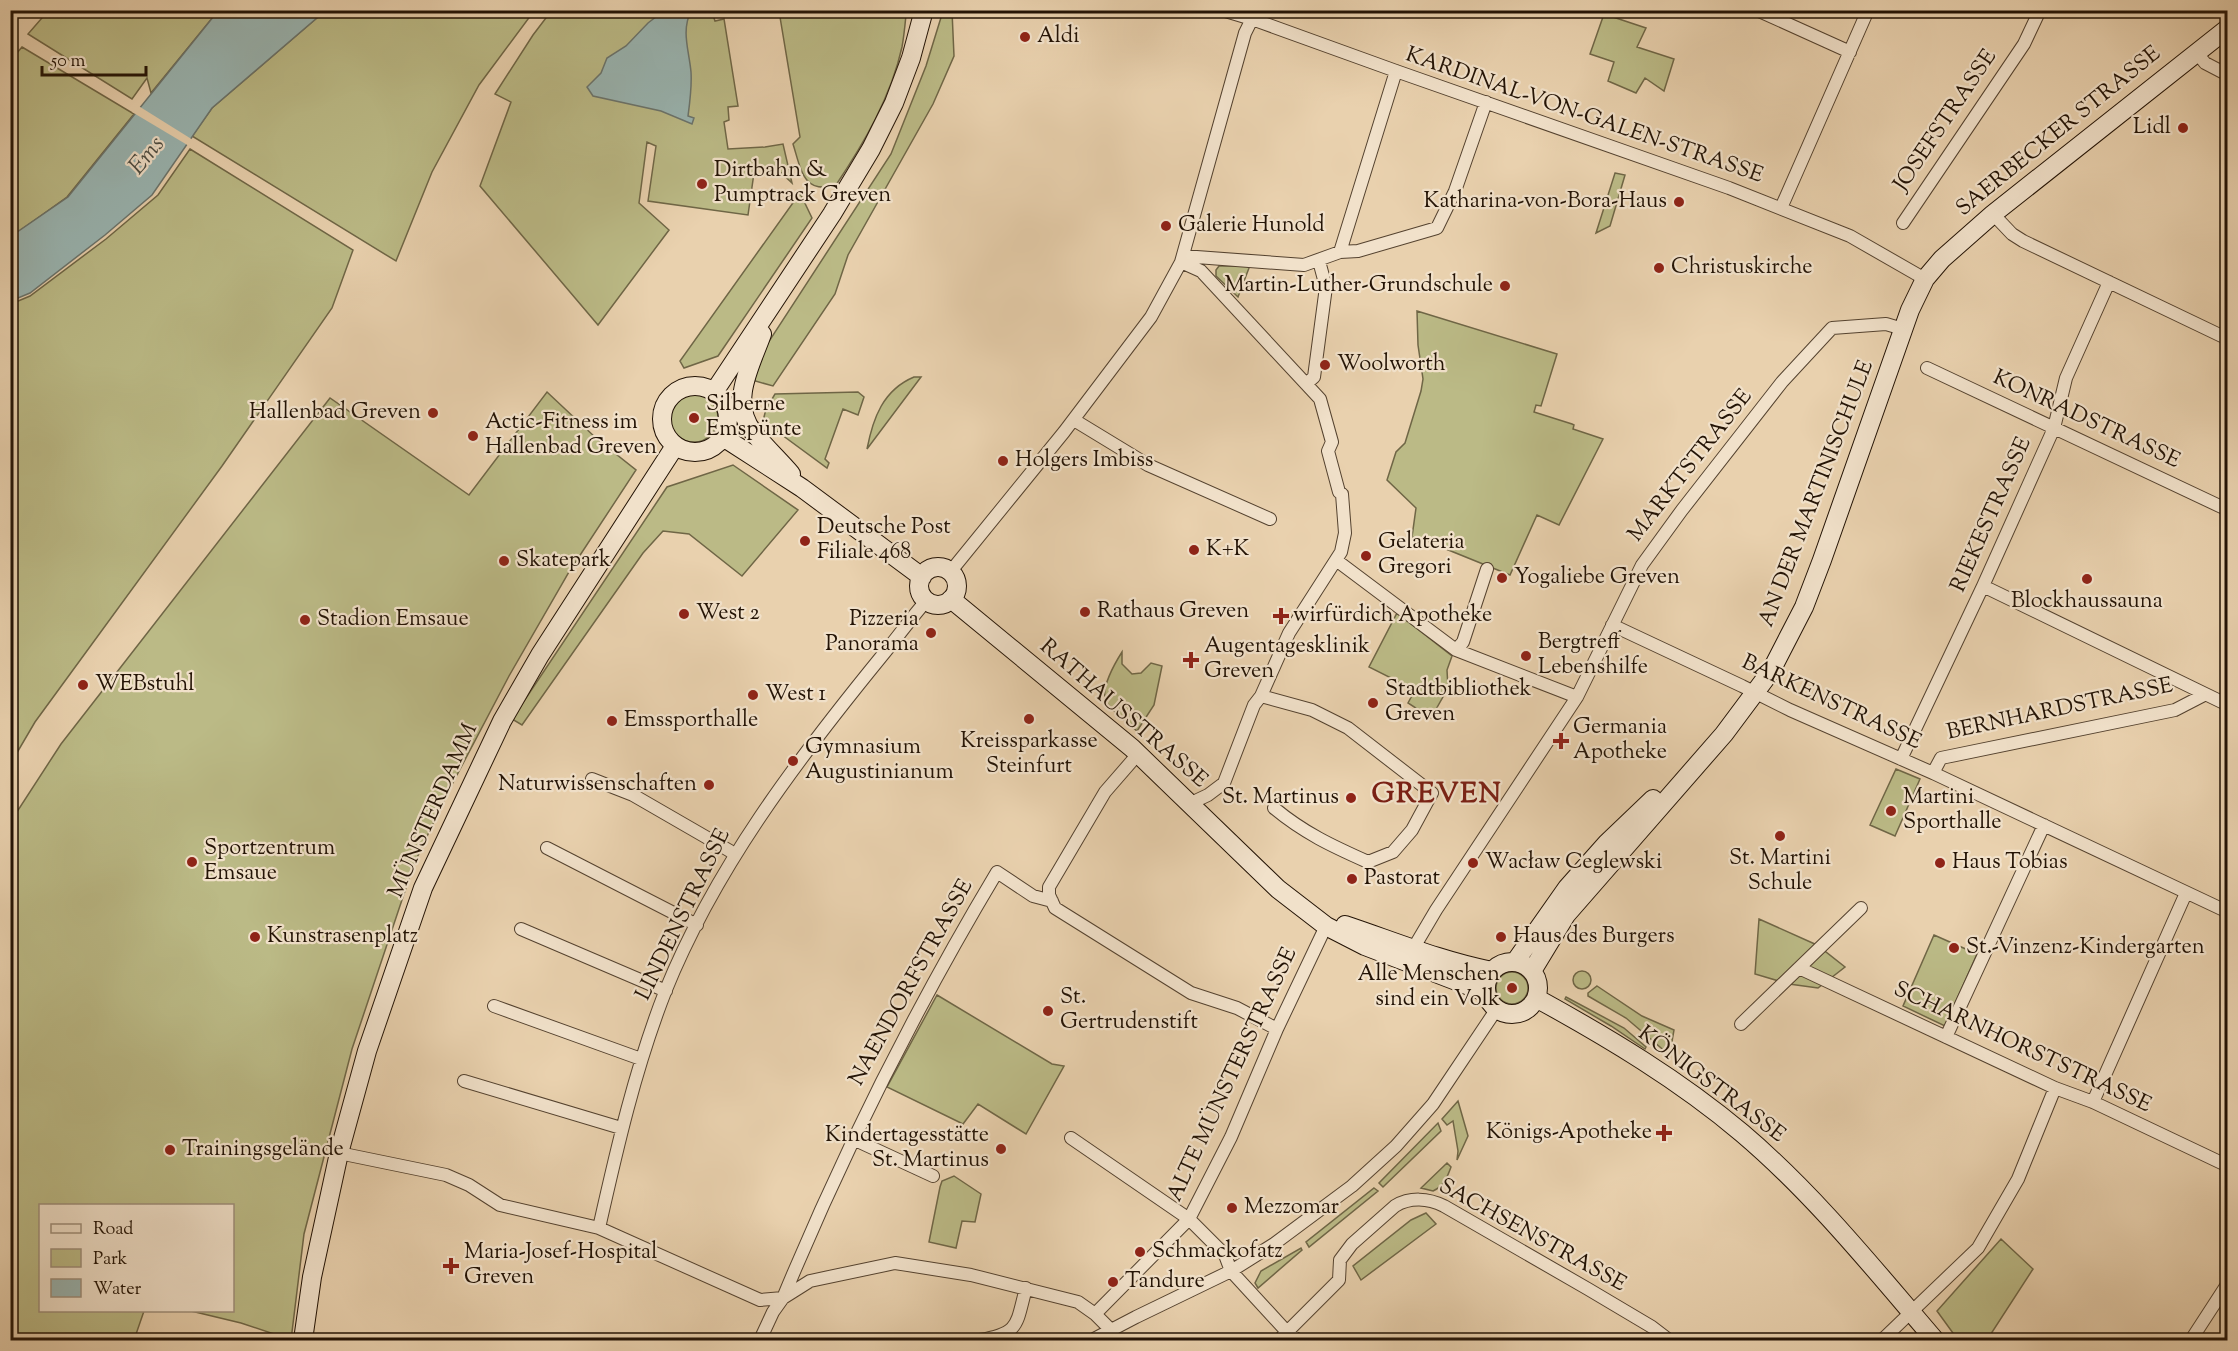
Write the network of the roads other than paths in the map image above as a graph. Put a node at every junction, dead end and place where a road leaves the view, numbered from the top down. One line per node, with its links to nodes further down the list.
1 (924, 10): 21 (street)
2 (1222, 10): 6 (street, KARDINAL-VON-GALEN-STRASSE)
3 (1757, 10): 8 (street)
4 (1868, 10): 8 (street)
5 (2040, 10): 15 (street, JOSEFSTRASSE)
6 (1256, 15): 10 (street, KARDINAL-VON-GALEN-STRASSE); 17 (street)
7 (2228, 28): 9 (street, SAERBECKER STRASSE)
8 (1850, 52): 13 (street)
9 (2197, 53): 11 (street); 14 (street, SAERBECKER STRASSE)
10 (1396, 71): 12 (street, KARDINAL-VON-GALEN-STRASSE); 16 (street)
11 (2228, 75)
12 (1486, 102): 13 (street, KARDINAL-VON-GALEN-STRASSE); 16 (street)
13 (1781, 208): 19 (street, KARDINAL-VON-GALEN-STRASSE)
14 (1993, 214): 19 (street, SAERBECKER STRASSE); 20 (street)
15 (1904, 223)
16 (1340, 252): 18 (street)
17 (1182, 259): 18 (street); 25 (street); 27 (street)
18 (1319, 261): 25 (street)
19 (1925, 279): 22 (street, AN DER MARTINISCHULE)
20 (2109, 282): 23 (street); 28 (street, RIEKESTRASSE)
21 (774, 304): 26 (street); 31 (street)
22 (1903, 329): 41 (street, MARKTSTRASSE); 43 (street, AN DER MARTINISCHULE)
23 (2228, 339)
24 (1927, 368): 28 (street, KONRADSTRASSE)
25 (1306, 384): 34 (street)
26 (714, 392): 29 (street); 30 (street)
27 (1074, 420): 33 (street); 36 (street)
28 (2054, 428): 32 (street, KONRADSTRASSE); 38 (street, RIEKESTRASSE)
29 (723, 437): 30 (street); 31 (street)
30 (675, 446): 85 (street, MÜNSTERDAMM)
31 (802, 488): 37 (street)
32 (2228, 510)
33 (1270, 519)
34 (1336, 560): 42 (street); 45 (street)
35 (1487, 569): 42 (street)
36 (951, 571): 37 (street); 39 (street)
37 (922, 576): 40 (street)
38 (1983, 586): 44 (street); 49 (street, RIEKESTRASSE)
39 (951, 599): 40 (street); 48 (street, RATHAUSSTRASSE)
40 (927, 600): 57 (street, LINDENSTRASSE)
41 (1612, 625): 43 (street, BARKENSTRASSE); 46 (street, MARKTSTRASSE)
42 (1456, 650): 46 (street)
43 (1756, 693): 49 (street, BARKENSTRASSE); 50 (street, AN DER MARTINISCHULE)
44 (2204, 695): 47 (street); 51 (street, BERNHARDSTRASSE)
45 (1261, 696): 53 (street); 54 (street)
46 (1577, 697): 65 (street, MARKTSTRASSE)
47 (2228, 705)
48 (1138, 754): 53 (street, RATHAUSSTRASSE); 59 (street)
49 (1900, 759): 51 (street, BARKENSTRASSE)
50 (1689, 771): 66 (street, AN DER MARTINISCHULE); 69 (street, AN DER MARTINISCHULE)
51 (1933, 773): 55 (street, BARKENSTRASSE)
52 (592, 779): 57 (street)
53 (1189, 804): 62 (street, RATHAUSSTRASSE)
54 (1274, 808)
55 (2044, 825): 58 (street, BARKENSTRASSE); 77 (street)
56 (547, 848): 63 (street)
57 (734, 855): 63 (street, LINDENSTRASSE)
58 (2186, 892): 61 (street, BARKENSTRASSE); 81 (street)
59 (1052, 901): 76 (street); 84 (street, NAENDORFSTRASSE)
60 (1861, 908): 67 (street)
61 (2228, 912)
62 (1328, 922): 65 (street); 71 (street); 76 (street, ALTE MÜNSTERSTRASSE)
63 (697, 925): 70 (street, LINDENSTRASSE)
64 (521, 929): 70 (street)
65 (1413, 949): 68 (street)
66 (1515, 962): 68 (street); 69 (street)
67 (1799, 968): 75 (street); 77 (street, SCHARNHORSTSTRASSE)
68 (1492, 971): 71 (street)
69 (1532, 971): 72 (street)
70 (666, 991): 78 (street, LINDENSTRASSE)
71 (1485, 992): 74 (street)
72 (1536, 998): 74 (street); 95 (street, KÖNIGSTRASSE)
73 (494, 1006): 78 (street)
74 (1496, 1010): 90 (street)
75 (1741, 1024)
76 (1277, 1029): 88 (street, ALTE MÜNSTERSTRASSE)
77 (1946, 1037): 80 (street, SCHARNHORSTSTRASSE)
78 (641, 1059): 82 (street, LINDENSTRASSE)
79 (465, 1081): 82 (street)
80 (2055, 1088): 81 (street, SCHARNHORSTSTRASSE); 95 (street)
81 (2094, 1102): 86 (street, SCHARNHORSTSTRASSE)
82 (621, 1128): 89 (street, LINDENSTRASSE)
83 (1071, 1138): 88 (street)
84 (853, 1139): 87 (street); 93 (street, NAENDORFSTRASSE)
85 (339, 1153): 89 (street); 98 (street, MÜNSTERDAMM)
86 (2228, 1166)
87 (933, 1176)
88 (1189, 1219): 90 (street); 94 (street, ALTE MÜNSTERSTRASSE)
89 (599, 1228): 93 (street)
90 (1231, 1271): 96 (street); 97 (street)
91 (2228, 1283): 105 (street)
92 (1026, 1288): 93 (street); 94 (street); 100 (street)
93 (783, 1298): 99 (street, NAENDORFSTRASSE)
94 (1098, 1312): 96 (street)
95 (1910, 1312): 103 (street); 104 (street, KÖNIGSTRASSE)
96 (1111, 1330): 101 (street)
97 (1288, 1338): 102 (street, SACHSENSTRASSE)
98 (303, 1341)
99 (760, 1341)
100 (980, 1341)
101 (1092, 1341)
102 (1669, 1341)
103 (1882, 1341)
104 (1935, 1341)
105 (2191, 1341)

